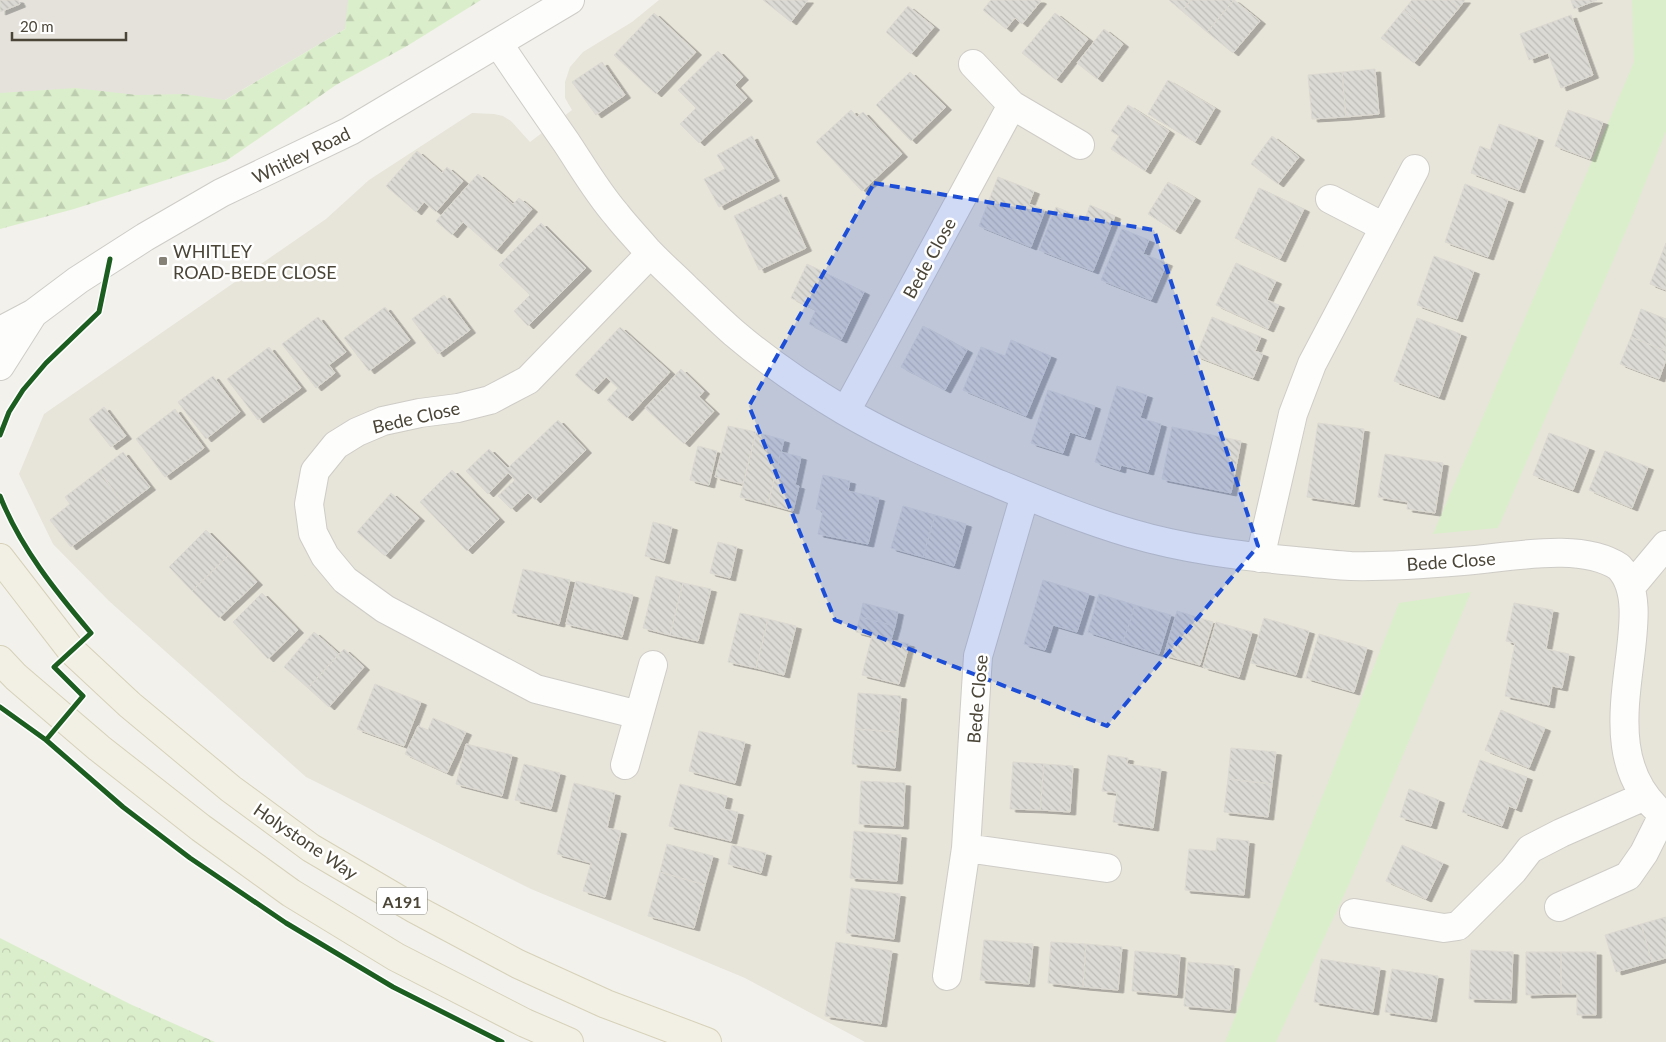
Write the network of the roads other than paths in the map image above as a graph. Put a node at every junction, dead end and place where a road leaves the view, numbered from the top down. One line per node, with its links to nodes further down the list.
1 (570, 0): 2 (street, Whitley Road)
2 (498, 43): 9 (street, Bede Close); 10 (street, Whitley Road)
3 (973, 64): 4 (street)
4 (1012, 105): 5 (street); 13 (street, Bede Close)
5 (1080, 145)
6 (1415, 169): 8 (street)
7 (1330, 199): 8 (street)
8 (1384, 227): 17 (street)
9 (650, 254): 13 (street, Bede Close); 21 (street, Bede Close)
10 (34, 313): 11 (street, Whitley Road); 12 (street, Whitley Road)
11 (0, 331)
12 (0, 366)
13 (846, 411): 14 (street, Bede Close)
14 (1025, 495): 17 (street, Bede Close); 24 (street, Bede Close)
15 (1666, 545): 18 (street)
16 (0, 558): 30 (main road, Holystone Way / A191)
17 (1260, 558): 18 (street, Bede Close)
18 (1635, 582): 23 (street, Bede Close)
19 (653, 665): 21 (street)
20 (5, 669): 29 (main road)
21 (639, 715): 22 (street)
22 (625, 765)
23 (1658, 809): 26 (street); 27 (street)
24 (966, 848): 25 (street); 28 (street, Bede Close)
25 (1107, 868)
26 (1559, 907)
27 (1354, 913)
28 (947, 976)
29 (569, 1042)
30 (707, 1042)

